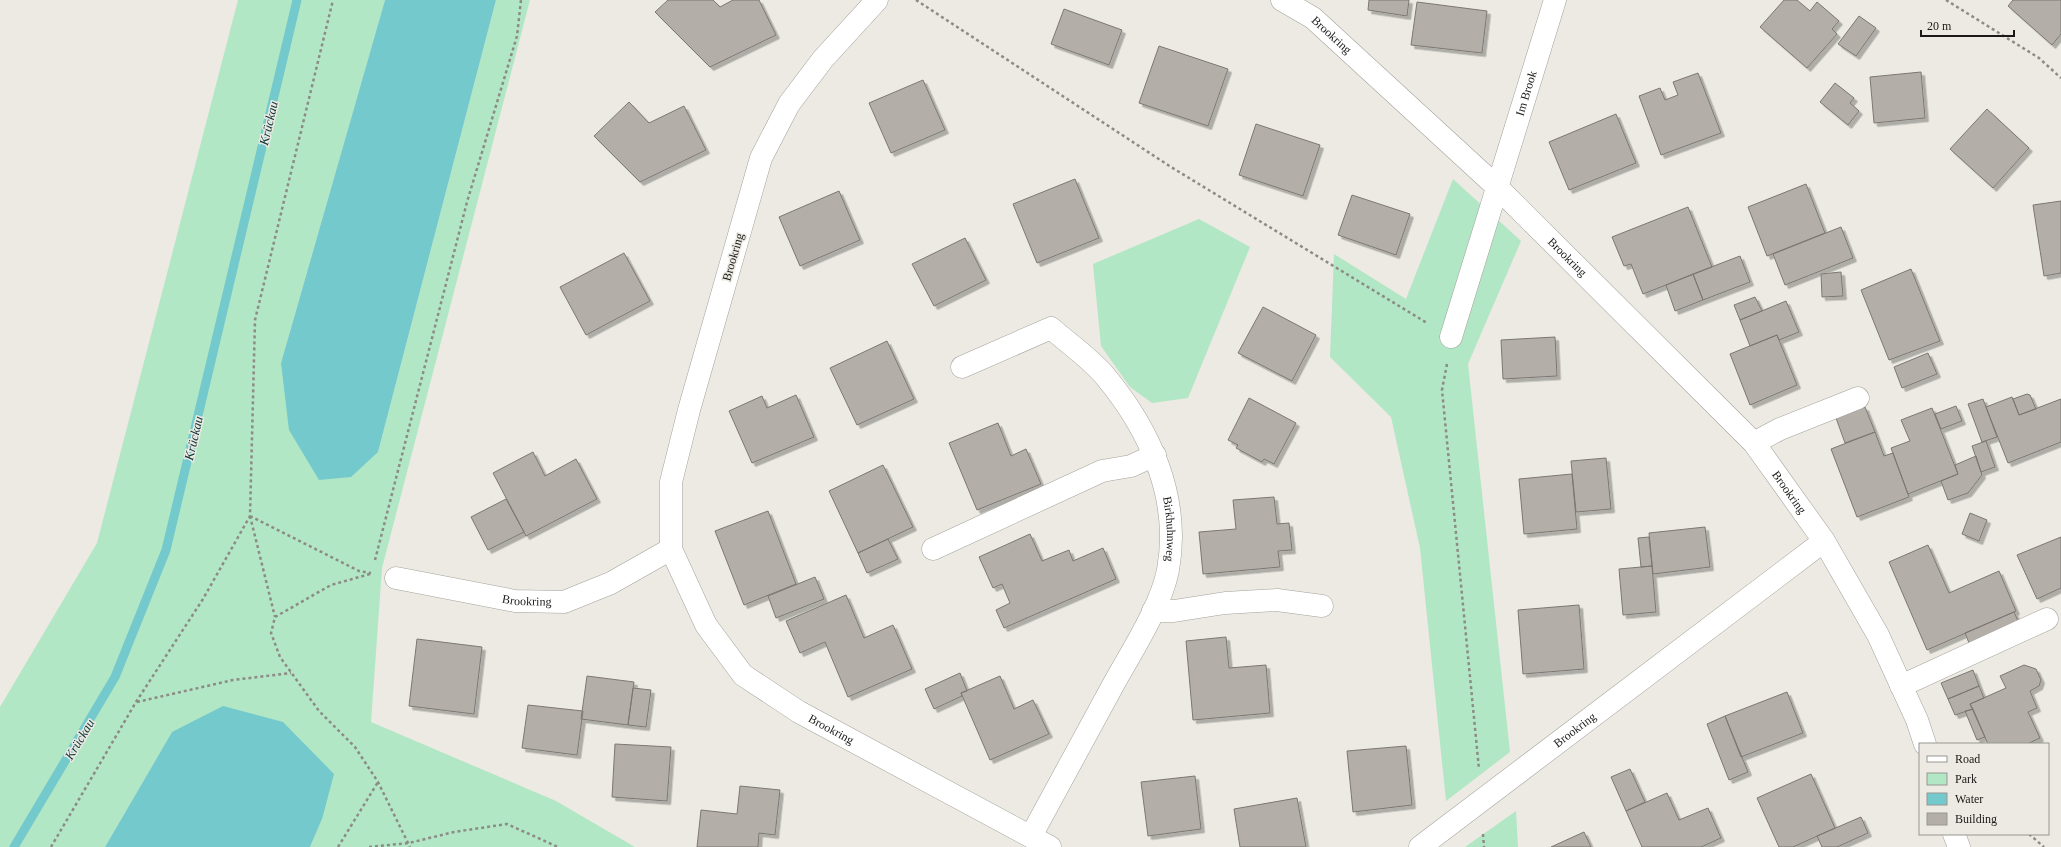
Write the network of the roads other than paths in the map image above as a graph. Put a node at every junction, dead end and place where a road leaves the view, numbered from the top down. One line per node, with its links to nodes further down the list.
1 (877, 0): 11 (street, Brookring)
2 (1282, 0): 4 (street, Brookring)
3 (1555, 0): 4 (street, Im Brook)
4 (1497, 187): 5 (street, Im Brook); 8 (street, Brookring)
5 (1451, 337)
6 (962, 367): 9 (street, Birkhuhnweg)
7 (1858, 398): 8 (street)
8 (1754, 443): 10 (street, Brookring)
9 (1155, 455): 12 (street); 15 (street, Birkhuhnweg)
10 (1824, 541): 17 (street, Brookring); 22 (street, Brookring)
11 (670, 549): 13 (street, Brookring); 20 (street, Brookring)
12 (933, 549)
13 (396, 578)
14 (1322, 606): 15 (street)
15 (1153, 611): 20 (street, Birkhuhnweg)
16 (2047, 619): 17 (street)
17 (1901, 686): 18 (street, Brookring)
18 (1925, 743)
19 (1954, 835): 23 (street)
20 (1031, 836): 21 (street, Brookring)
21 (1050, 847)
22 (1420, 847)
23 (1959, 847)

